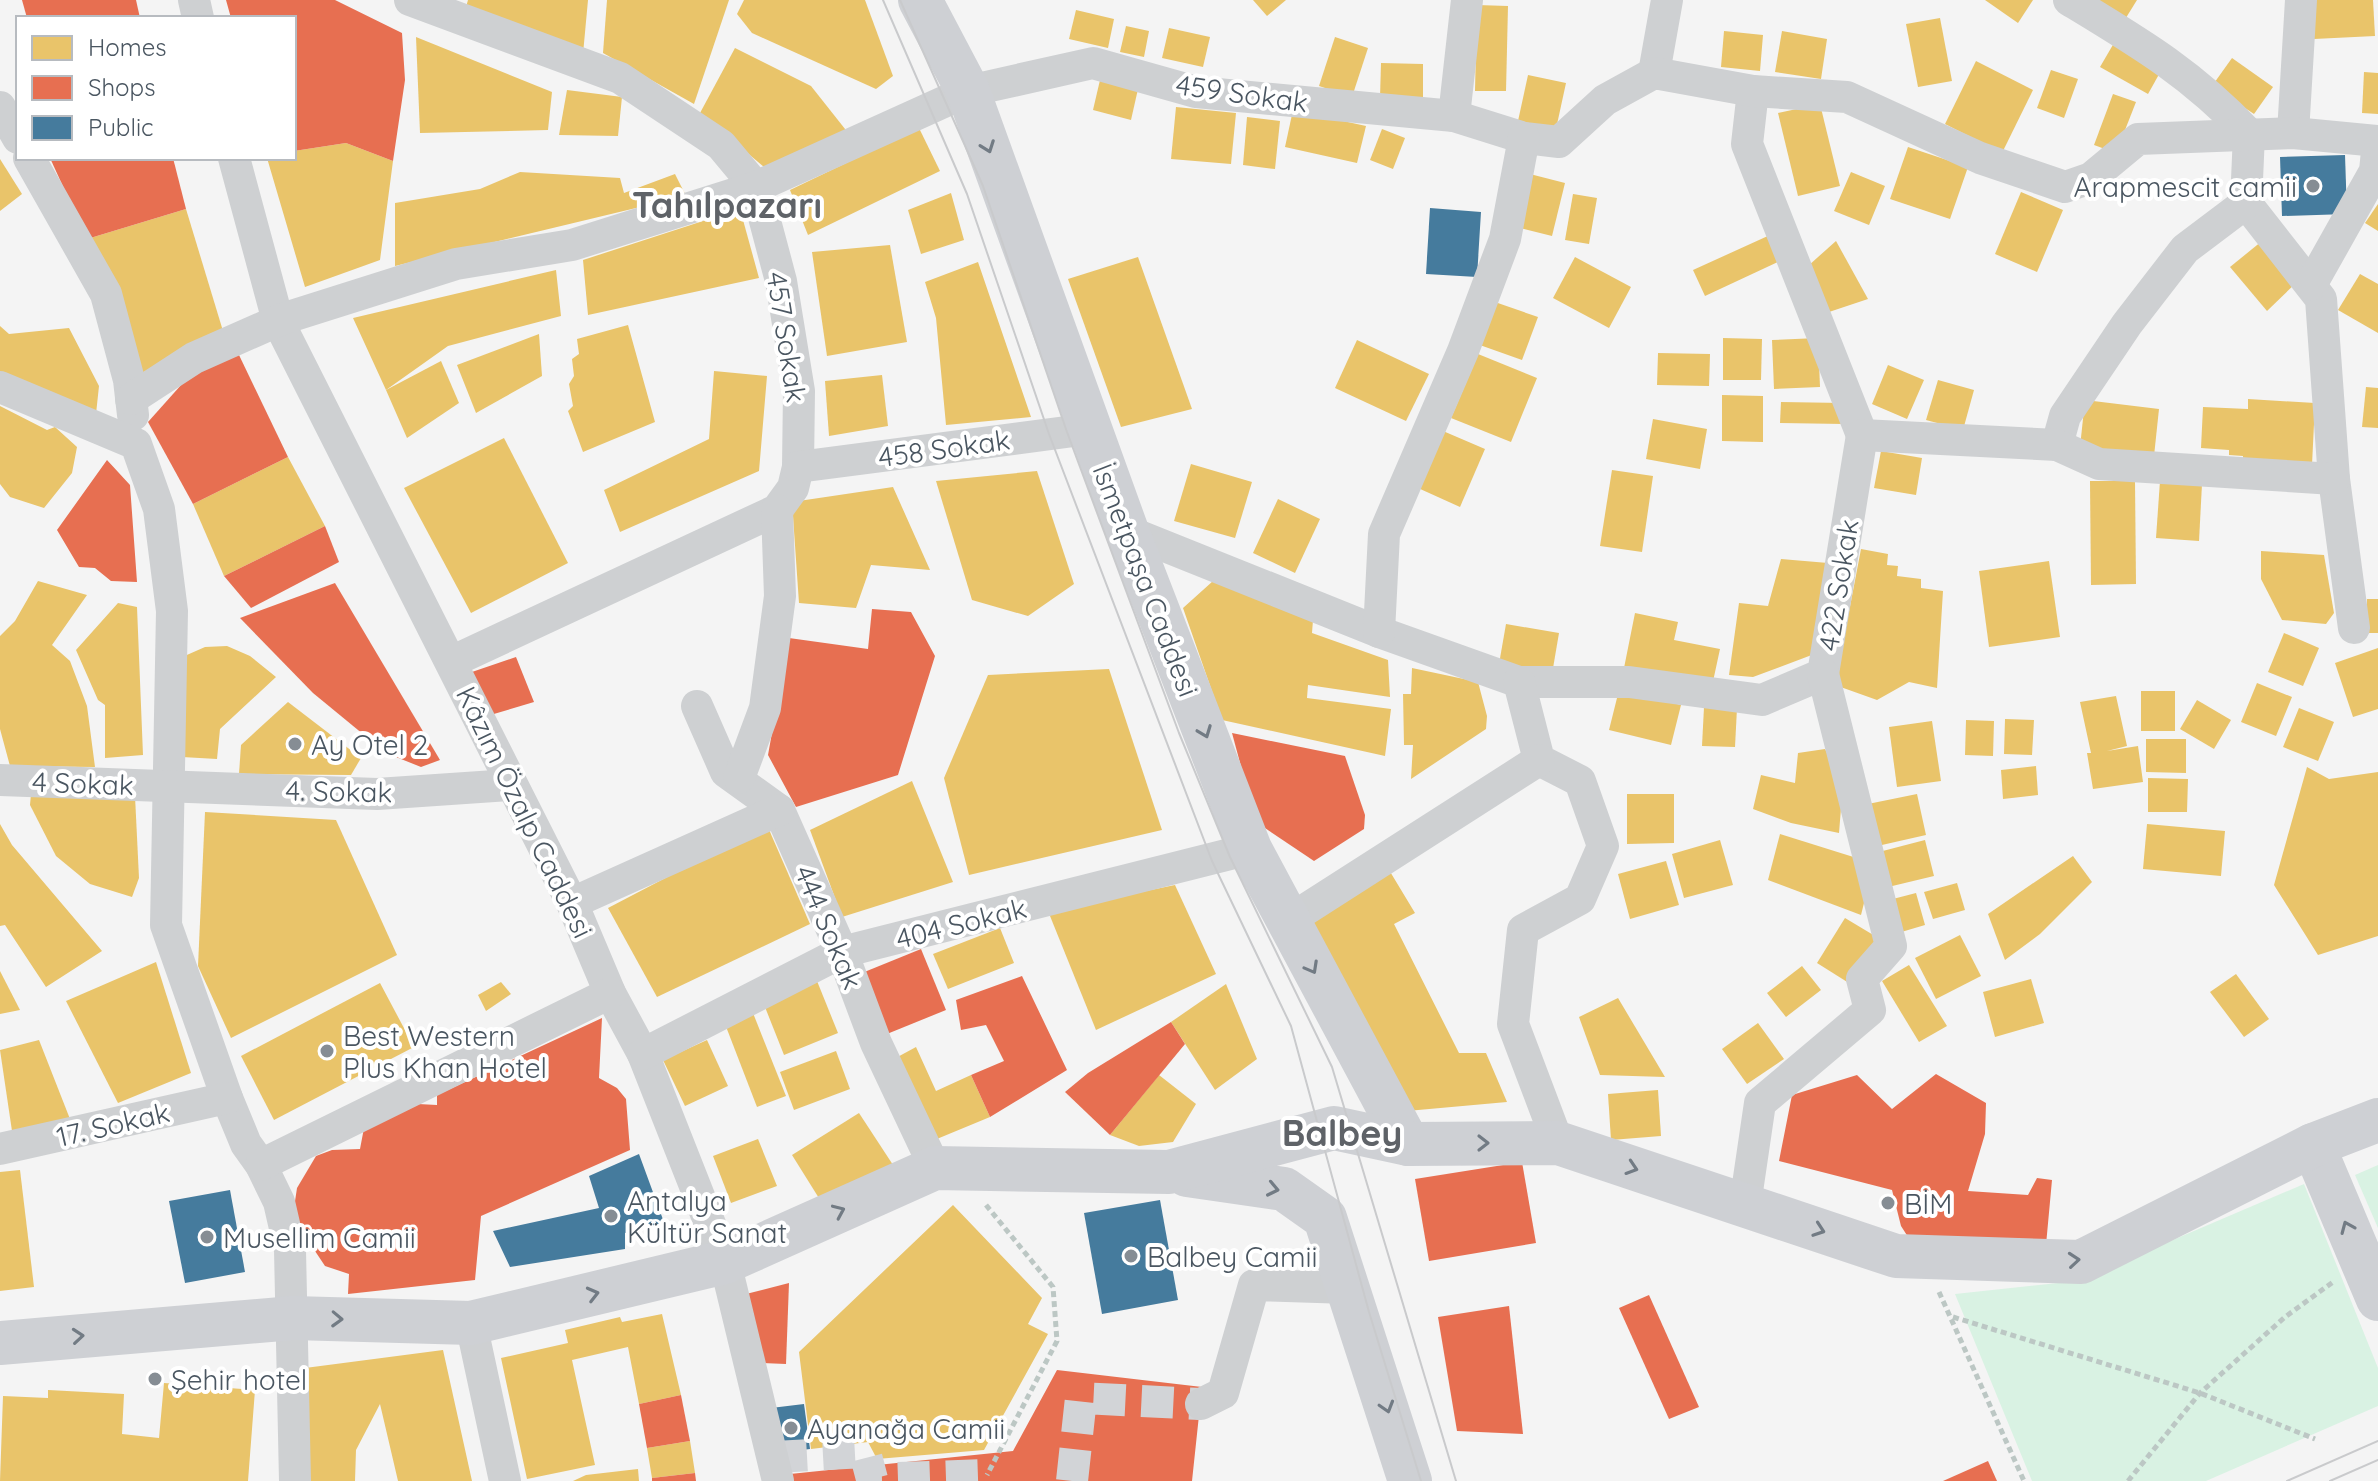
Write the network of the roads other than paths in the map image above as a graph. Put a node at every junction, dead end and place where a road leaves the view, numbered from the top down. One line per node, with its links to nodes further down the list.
1 (410, 0): 19 (street)
2 (920, 0): 8 (main road, İsmetpaşa Caddesi)
3 (1467, 0): 11 (street)
4 (1667, 0): 7 (street)
5 (2069, 0): 13 (street)
6 (2301, 0): 12 (street)
7 (1654, 73): 9 (street); 15 (street, 459 Sokak)
8 (968, 91): 11 (street, 459 Sokak); 19 (street, 459 Sokak); 25 (main road, İsmetpaşa Caddesi, one-way to 25)
9 (1753, 91): 13 (street); 26 (street)
10 (0, 107): 14 (street)
11 (1454, 116): 15 (street, 459 Sokak)
12 (2293, 133): 13 (street); 16 (street)
13 (2249, 134): 20 (street)
14 (16, 135)
15 (1524, 138): 33 (street)
16 (2378, 141): 21 (street)
17 (30, 160): 24 (street)
18 (235, 160): 22 (street, Kâzım Özalp Caddesi)
19 (756, 187): 22 (street, 459 Sokak); 30 (street, 457 Sokak)
20 (2246, 203): 21 (street); 28 (street)
21 (2311, 285): 29 (street)
22 (278, 321): 24 (street, 459 Sokak); 34 (street, Kâzım Özalp Caddesi)
23 (0, 387): 27 (street)
24 (131, 399): 27 (street)
25 (1089, 429): 30 (street, 458 Sokak); 31 (main road, İsmetpaşa Caddesi)
26 (1862, 435): 28 (street); 35 (street, 422 Sokak)
27 (136, 444): 42 (street)
28 (2057, 445): 29 (street)
29 (2334, 479): 32 (street)
30 (789, 488): 34 (street, 458 Sokak); 39 (street, 457 Sokak)
31 (1127, 531): 33 (street, 422 Sokak); 44 (main road, İsmetpaşa Caddesi, one-way to 44)
32 (2354, 628)
33 (1379, 632): 36 (street, 422 Sokak)
34 (451, 662): 41 (street, Kâzım Özalp Caddesi)
35 (1823, 674): 36 (street, 422 Sokak); 59 (street)
36 (1519, 682): 38 (street)
37 (697, 706): 39 (street, 444 Sokak)
38 (1539, 760): 46 (street); 52 (street)
39 (739, 778): 43 (street, 444 Sokak)
40 (0, 780): 42 (street, 4 Sokak)
41 (510, 785): 42 (street, 4. Sokak); 45 (street, Kâzım Özalp Caddesi)
42 (167, 786): 50 (street)
43 (779, 810): 45 (street); 47 (street, 444 Sokak)
44 (1250, 849): 46 (main road, İsmetpaşa Caddesi); 47 (street, 404 Sokak)
45 (572, 903): 48 (street, Kâzım Özalp Caddesi)
46 (1286, 922): 53 (main road, İsmetpaşa Caddesi, one-way to 53)
47 (842, 952): 49 (street, 404 Sokak); 57 (street, 444 Sokak)
48 (610, 993): 49 (street, Kâzım Özalp Caddesi); 56 (street)
49 (643, 1054): 60 (street, Kâzım Özalp Caddesi)
50 (227, 1098): 55 (street, 17. Sokak); 56 (street)
51 (2378, 1120): 54 (main road)
52 (1558, 1143): 53 (main road, one-way to 52); 59 (main road, one-way to 59)
53 (1408, 1144): 58 (main road)
54 (2313, 1145): 59 (main road, one-way to 54); 61 (main road, one-way to 54)
55 (0, 1149)
56 (261, 1165): 63 (street)
57 (935, 1168): 58 (main road); 60 (main road, one-way to 57)
58 (1169, 1172): 62 (main road, one-way to 62)
59 (1745, 1205)
60 (725, 1262): 64 (main road, one-way to 60); 69 (street, Kâzım Özalp Caddesi)
61 (2361, 1287)
62 (1349, 1288): 66 (street); 70 (main road, one-way to 70)
63 (293, 1318): 64 (main road, one-way to 64); 65 (main road, one-way to 63); 67 (street)
64 (471, 1323): 68 (street)
65 (0, 1343)
66 (1201, 1404)
67 (295, 1481)
68 (505, 1481)
69 (778, 1481)
70 (1410, 1481)

